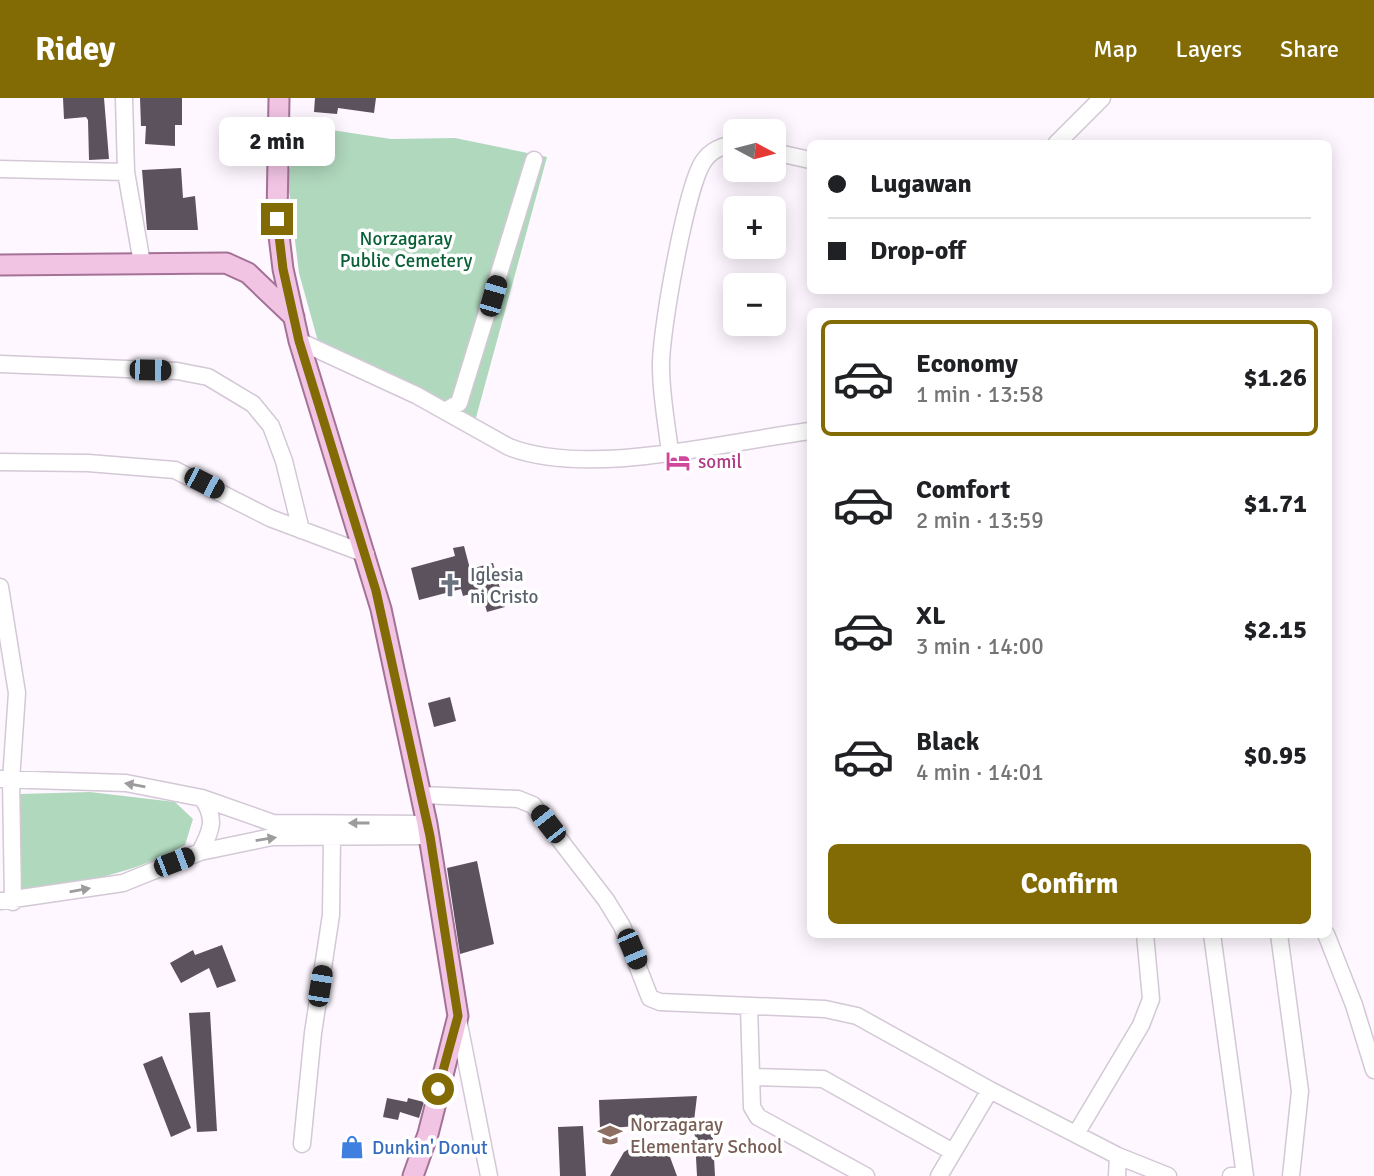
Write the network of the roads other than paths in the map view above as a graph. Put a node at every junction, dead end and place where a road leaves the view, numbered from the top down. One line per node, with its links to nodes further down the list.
1 (124, 98): 10 (street)
2 (279, 98): 13 (main road)
3 (1102, 98): 4 (street)
4 (1060, 140)
5 (723, 146): 18 (street)
6 (786, 155): 7 (street)
7 (807, 159)
8 (534, 160): 16 (street)
9 (0, 169): 10 (street)
10 (126, 172): 11 (street)
11 (142, 263): 12 (main road); 13 (main road)
12 (0, 265)
13 (294, 317): 14 (main road)
14 (299, 341): 16 (street); 21 (main road)
15 (0, 364): 20 (street)
16 (445, 411): 18 (street)
17 (807, 431): 18 (street)
18 (670, 453)
19 (0, 462): 20 (street)
20 (301, 530): 21 (street)
21 (366, 554): 24 (main road)
22 (0, 587): 23 (street)
23 (5, 779): 25 (street, one-way to 23); 29 (street)
24 (422, 795): 26 (main road); 34 (street)
25 (202, 798): 26 (street, one-way to 25); 28 (street)
26 (428, 830): 27 (street); 35 (main road)
27 (332, 838): 28 (street, one-way to 27); 40 (street)
28 (200, 852): 29 (street, one-way to 28)
29 (7, 902)
30 (1145, 938): 39 (street)
31 (1213, 938): 50 (street)
32 (1280, 938): 51 (street)
33 (1328, 938): 36 (street)
34 (749, 1006): 37 (street); 38 (street)
35 (458, 1016): 43 (main road); 44 (street)
36 (1374, 1070)
37 (751, 1077): 41 (street); 45 (street)
38 (990, 1090): 39 (street); 41 (street)
39 (1076, 1134): 42 (street)
40 (302, 1144)
41 (953, 1152): 46 (street)
42 (1118, 1156): 47 (street); 48 (street)
43 (413, 1176)
44 (489, 1176)
45 (866, 1176)
46 (939, 1176)
47 (1117, 1176)
48 (1168, 1176)
49 (1231, 1176): 50 (street)
50 (1247, 1176)
51 (1291, 1176)

